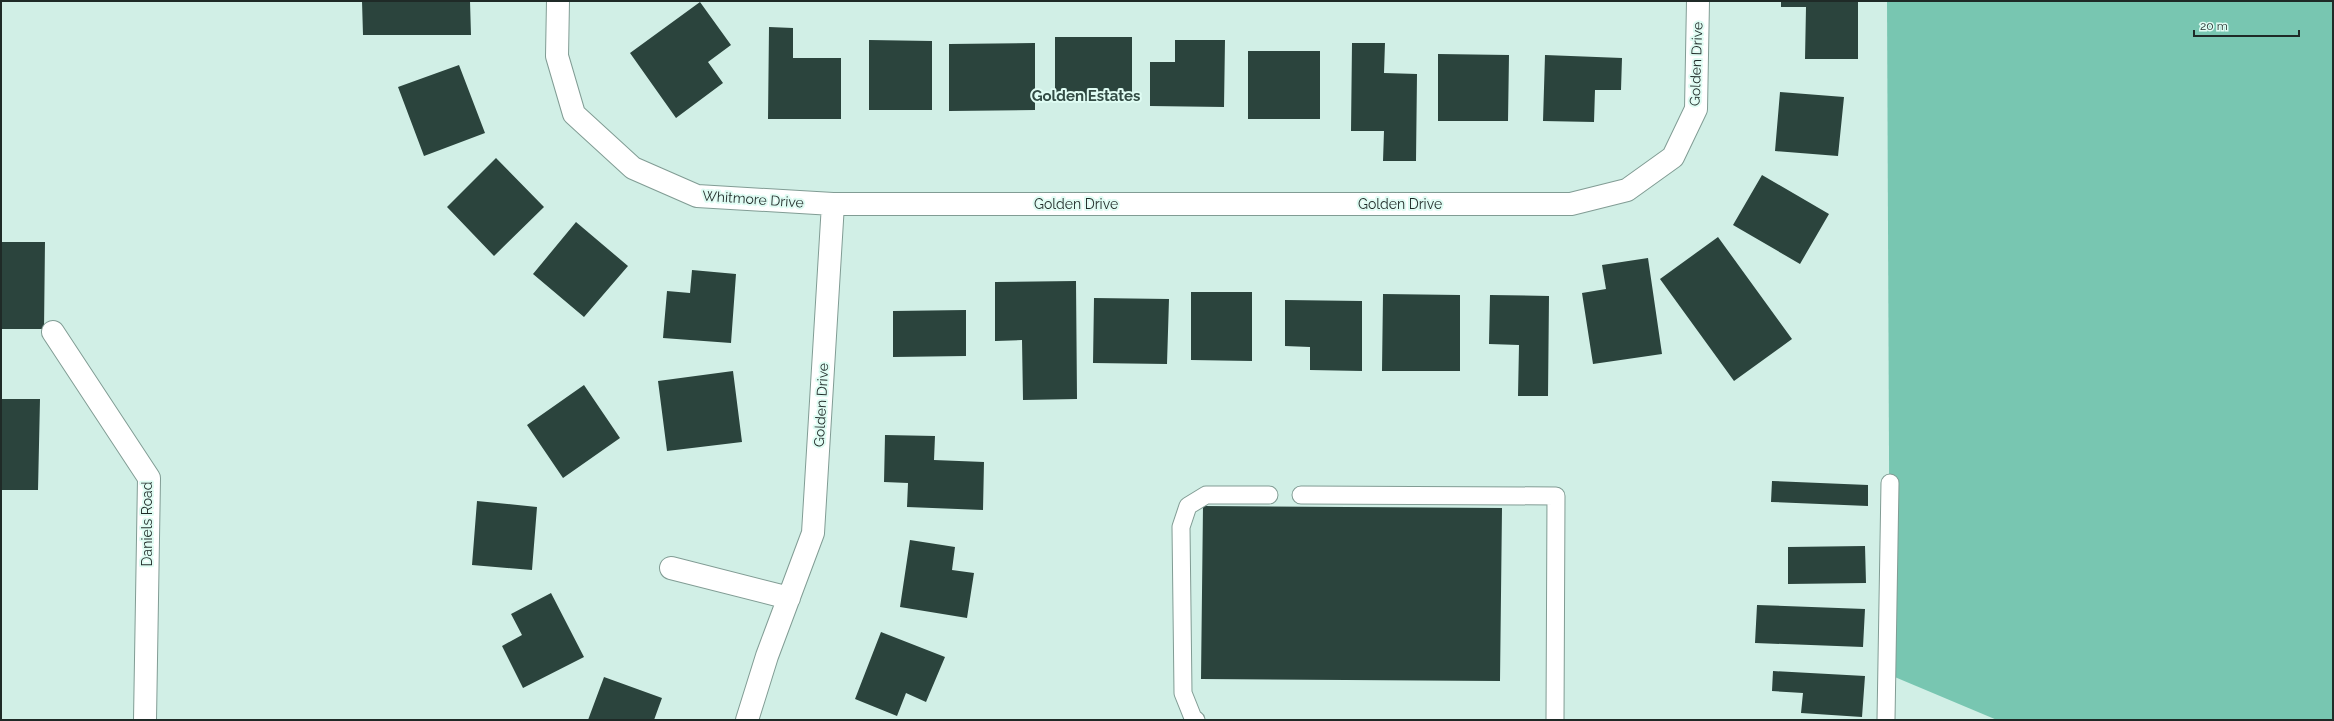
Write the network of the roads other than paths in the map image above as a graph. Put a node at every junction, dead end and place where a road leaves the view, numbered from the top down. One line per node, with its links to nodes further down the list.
1 (558, 1): 3 (street, Whitmore Drive)
2 (1698, 1): 3 (street, Golden Drive)
3 (833, 204): 9 (street, Golden Drive)
4 (53, 332): 10 (street, Daniels Road)
5 (1890, 483): 14 (lane)
6 (1269, 494): 12 (lane)
7 (1301, 494): 13 (lane)
8 (671, 568): 9 (street)
9 (789, 598): 11 (street, Golden Drive)
10 (145, 720)
11 (747, 720)
12 (1196, 720)
13 (1555, 720)
14 (1886, 720)

